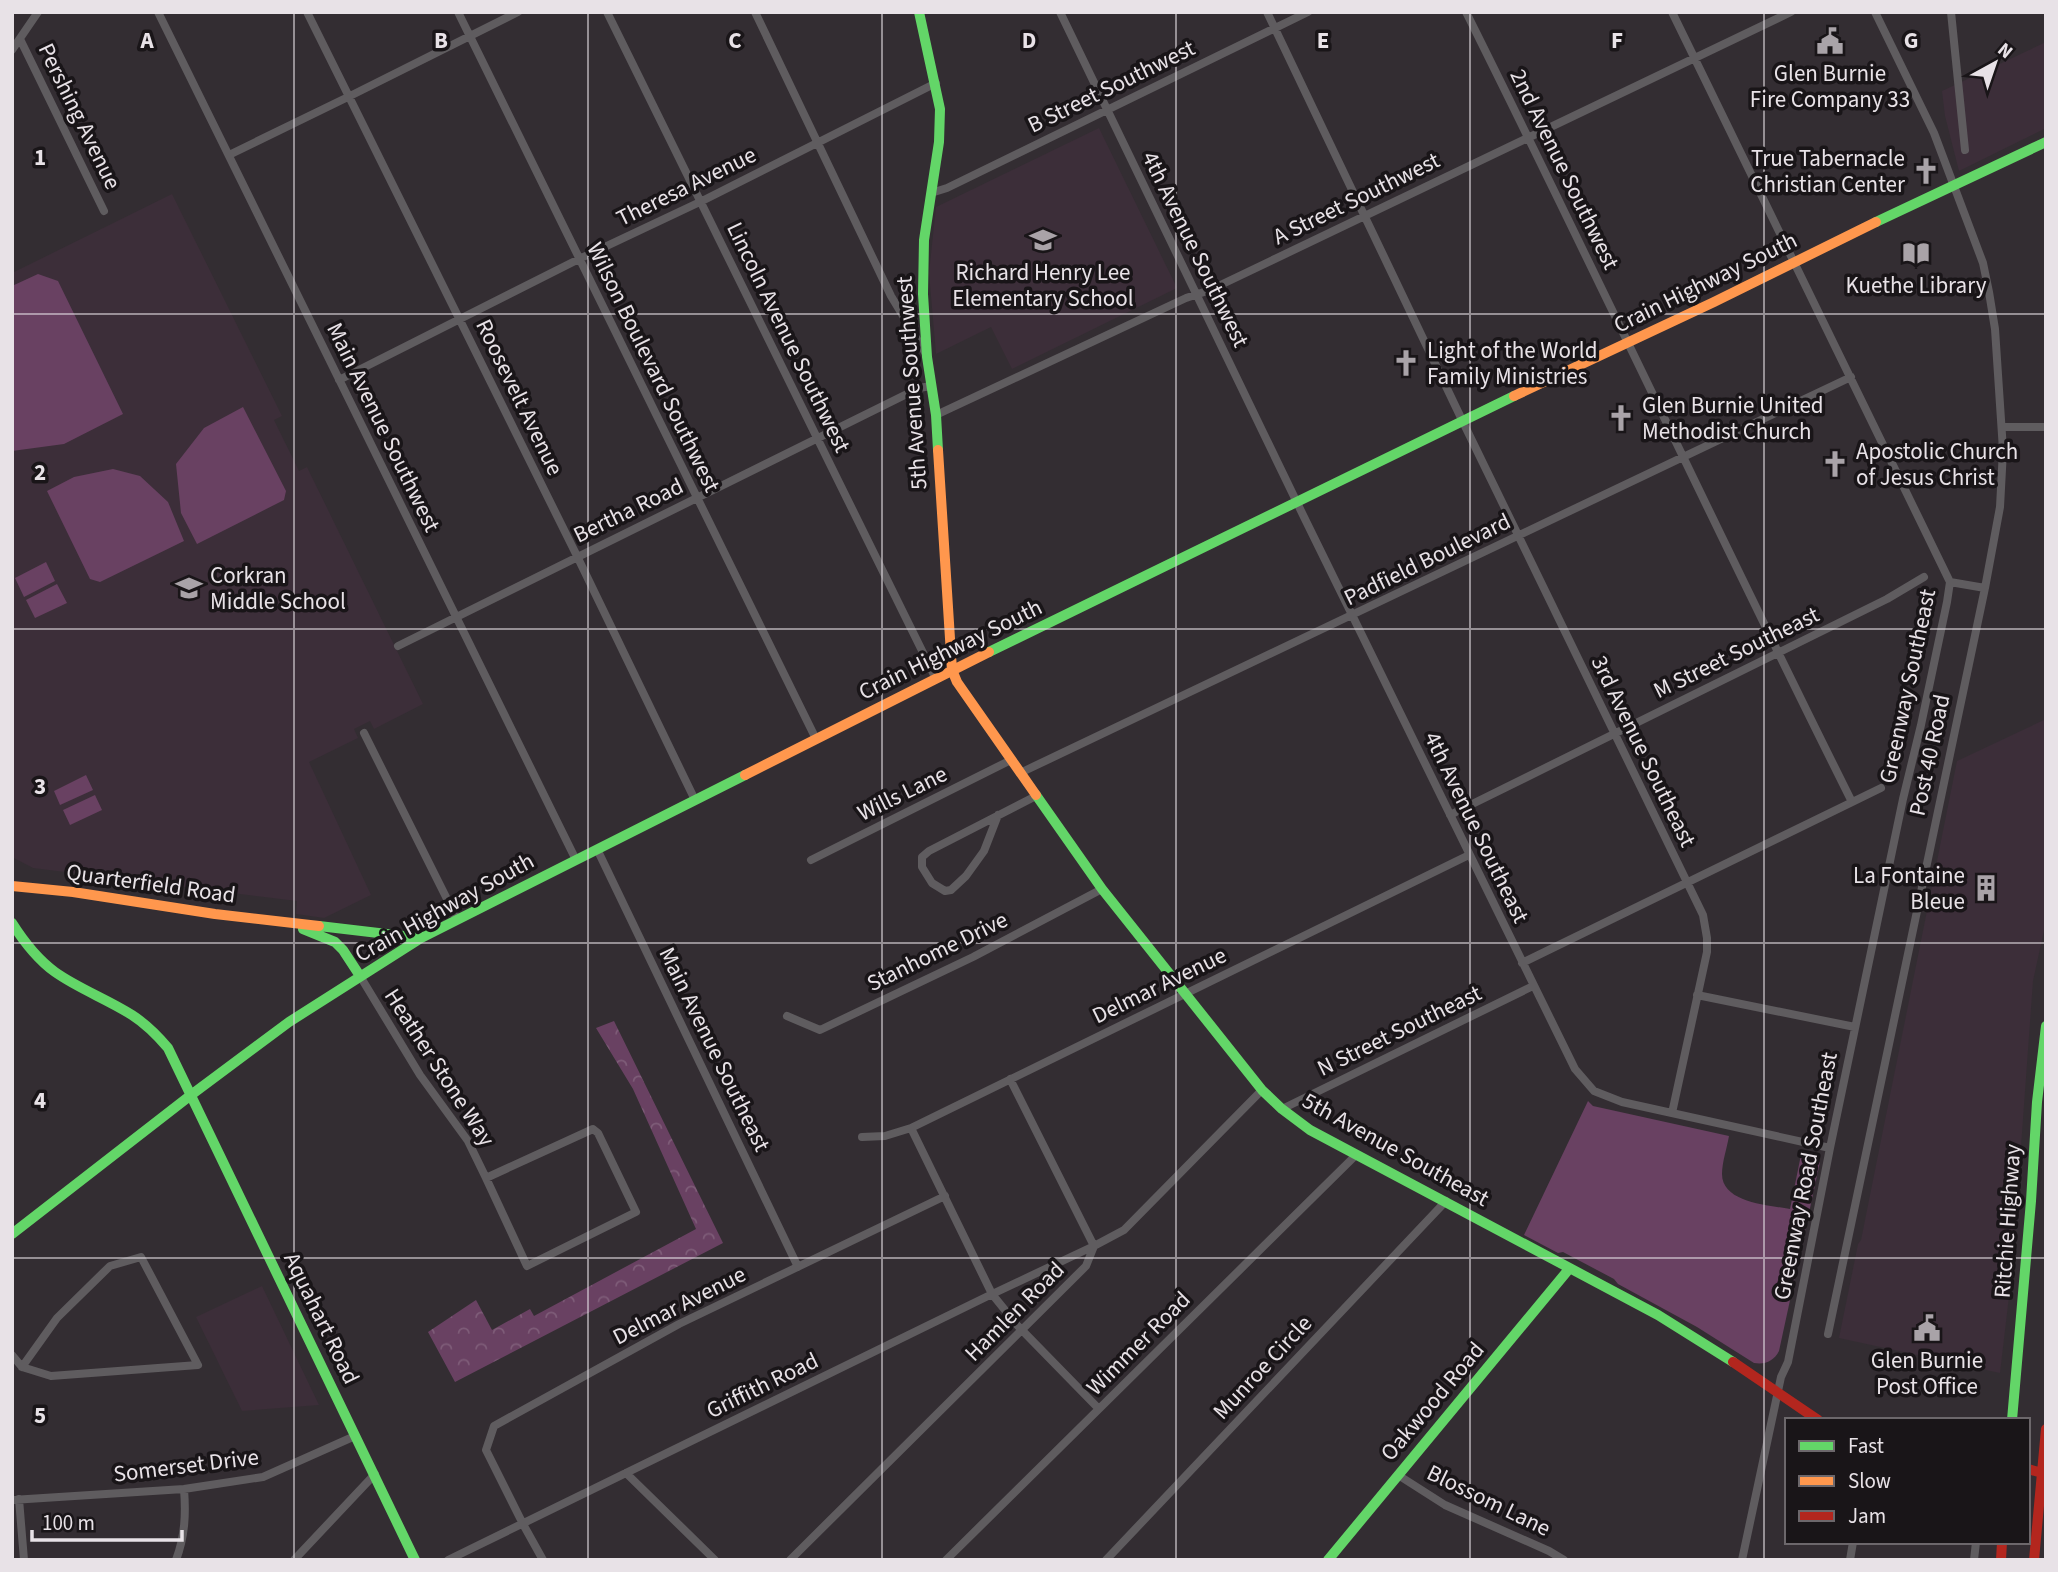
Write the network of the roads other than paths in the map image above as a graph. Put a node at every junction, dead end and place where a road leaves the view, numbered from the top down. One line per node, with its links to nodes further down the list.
1 (38, 12): 19 (street)
2 (158, 12): 29 (street, Main Avenue Southwest)
3 (307, 12): 23 (street, Roosevelt Avenue)
4 (458, 12): 18 (street, Wilson Boulevard Southwest)
5 (518, 12): 18 (street)
6 (607, 12): 32 (street, Lincoln Avenue Southwest)
7 (754, 12): 26 (street)
8 (919, 12): 22 (main road, 5th Avenue Southwest)
9 (1060, 12): 24 (street, 4th Avenue Southwest)
10 (1267, 12): 17 (street, 3rd Avenue Southeast)
11 (1308, 12): 17 (street, B Street Southwest)
12 (1466, 12): 25 (street, 2nd Avenue Southwest)
13 (1672, 12): 21 (street)
14 (1791, 12): 21 (street, A Street Southwest)
15 (1875, 12): 30 (street, Post 40 Road)
16 (1951, 12): 28 (street)
17 (1275, 28): 24 (street, B Street Southwest); 34 (street, 3rd Avenue Southeast)
18 (470, 36): 23 (street); 35 (street, Wilson Boulevard Southwest)
19 (20, 39): 20 (street); 33 (street, Pershing Avenue)
20 (12, 50)
21 (1694, 58): 25 (street, A Street Southwest); 36 (street)
22 (936, 82): 26 (street, Theresa Avenue); 31 (main road, 5th Avenue Southwest)
23 (348, 97): 29 (street); 38 (street, Roosevelt Avenue)
24 (1108, 110): 31 (street, B Street Southwest); 37 (street, 4th Avenue Southwest)
25 (1529, 137): 34 (street, A Street Southwest); 39 (street, 2nd Avenue Southwest)
26 (817, 141): 32 (street, Theresa Avenue); 40 (street)
27 (2046, 142): 30 (main road, Crain Highway South)
28 (1965, 150)
29 (229, 155): 42 (street, Main Avenue Southwest)
30 (1954, 184): 36 (main road, Crain Highway South); 46 (street, Post 40 Road)
31 (931, 193): 40 (main road, 5th Avenue Southwest)
32 (702, 201): 35 (street, Theresa Avenue); 48 (street, Lincoln Avenue Southwest)
33 (104, 211)
34 (1364, 216): 37 (street, A Street Southwest); 45 (street, 3rd Avenue Southeast)
35 (579, 259): 38 (street, Theresa Avenue); 50 (street, Wilson Boulevard Southwest)
36 (1793, 262): 39 (main road, Crain Highway South); 41 (street)
37 (1197, 294): 44 (street, A Street Southwest); 51 (street, 4th Avenue Southwest)
38 (460, 320): 42 (street, Theresa Avenue); 53 (street, Roosevelt Avenue)
39 (1629, 342): 45 (main road, Crain Highway South); 49 (street, 2nd Avenue Southwest)
40 (927, 357): 43 (main road, 5th Avenue Southwest)
41 (1851, 377): 49 (street, Padfield Boulevard); 55 (street)
42 (340, 380): 57 (street, Main Avenue Southwest)
43 (931, 386): 44 (main road, 5th Avenue Southwest); 48 (street, Bertha Road)
44 (936, 415): 61 (main road, 5th Avenue Southwest)
45 (1463, 422): 51 (main road, Crain Highway South); 52 (street, 3rd Avenue Southeast)
46 (2002, 427): 47 (street); 56 (street, Post 40 Road)
47 (2046, 427)
48 (816, 438): 50 (street, Bertha Road); 62 (street, Lincoln Avenue Southwest)
49 (1684, 457): 52 (street, Padfield Boulevard); 60 (street, 2nd Avenue Southwest)
50 (697, 497): 53 (street, Bertha Road); 65 (street, Wilson Boulevard Southwest)
51 (1297, 502): 58 (street, 4th Avenue Southeast); 61 (main road, Crain Highway South)
52 (1519, 536): 58 (street, Padfield Boulevard); 64 (street, 3rd Avenue Southeast)
53 (577, 556): 57 (street, Bertha Road); 71 (street, Roosevelt Avenue)
54 (1924, 577): 60 (street, M Street Southeast)
55 (1950, 582): 56 (street); 70 (street, Greenway Southeast)
56 (1984, 588): 112 (street, Post 40 Road)
57 (456, 616): 59 (street, Bertha Road); 77 (street, Main Avenue Southwest)
58 (1353, 616): 67 (street, Padfield Boulevard); 74 (street, 4th Avenue Southeast)
59 (398, 646)
60 (1777, 653): 64 (street, M Street Southeast); 72 (street, 2nd Avenue Southwest)
61 (952, 670): 62 (main road, Crain Highway South); 66 (main road, 5th Avenue Southeast)
62 (936, 679): 65 (main road, Crain Highway South)
63 (364, 733): 82 (street)
64 (1615, 734): 74 (street, M Street Southeast); 79 (street, 3rd Avenue Southeast)
65 (816, 739): 71 (main road, Crain Highway South)
66 (1011, 760): 67 (main road, 5th Avenue Southeast); 78 (street, Wills Lane)
67 (1020, 773): 69 (main road, 5th Avenue Southeast)
68 (1881, 788): 72 (street)
69 (1036, 796): 73 (street); 81 (main road, 5th Avenue Southeast)
70 (1903, 799): 93 (street, Greenway Road Southeast)
71 (695, 800): 75 (main road, Crain Highway South)
72 (1852, 802): 79 (street)
73 (998, 815): 73 (street)
74 (1450, 815): 76 (street, 4th Avenue Southeast)
75 (597, 849): 77 (main road, Crain Highway South); 108 (street, Main Avenue Southeast)
76 (1469, 855): 86 (street, 4th Avenue Southeast); 89 (street, Delmar Avenue)
77 (576, 860): 82 (main road, Crain Highway South)
78 (811, 860)
79 (1687, 883): 86 (street); 90 (street, 3rd Avenue Southeast)
80 (12, 886): 83 (main road, Quarterfield Road)
81 (1102, 889): 89 (main road, 5th Avenue Southeast); 91 (street, Stanhome Drive)
82 (457, 919): 85 (main road, Crain Highway South)
83 (284, 922): 85 (main road, Quarterfield Road); 87 (main road, Quarterfield Road)
84 (12, 923): 96 (main road, Aquahart Road)
85 (421, 939): 87 (main road, Crain Highway South)
86 (1522, 963): 88 (street, 4th Avenue Southeast)
87 (360, 976): 96 (main road, Crain Highway South); 103 (street, Heather Stone Way)
88 (1533, 986): 97 (street, N Street Southeast); 98 (street, 4th Avenue Southeast)
89 (1185, 993): 94 (street, Delmar Avenue); 95 (main road, 5th Avenue Southeast)
90 (1697, 995): 93 (street); 98 (street, 3rd Avenue Southeast)
91 (787, 1016)
92 (2046, 1026): 118 (main road, Ritchie Highway)
93 (1855, 1027): 101 (street, Greenway Road Southeast)
94 (1010, 1079): 99 (street, Delmar Avenue); 107 (street)
95 (1262, 1090): 97 (main road, 5th Avenue Southeast); 107 (street)
96 (191, 1095): 106 (main road, Crain Highway South); 120 (main road, Aquahart Road)
97 (1282, 1109): 102 (main road, 5th Avenue Southeast)
98 (1672, 1113): 101 (street, 4th Avenue Southeast)
99 (911, 1128): 100 (street, Delmar Avenue); 104 (street)
100 (862, 1137)
101 (1830, 1148): 115 (street, Greenway Road Southeast)
102 (1356, 1155): 105 (main road, 5th Avenue Southeast); 116 (street, Wimmer Road)
103 (486, 1178): 103 (street, Heather Stone Way)
104 (945, 1196): 108 (street, Delmar Avenue); 110 (street)
105 (1446, 1201): 109 (main road, 5th Avenue Southeast); 138 (street, Munroe Circle)
106 (12, 1234)
107 (1094, 1246): 110 (street, Griffith Road); 111 (street, Hamlen Road)
108 (798, 1267): 128 (street, Delmar Avenue)
109 (1570, 1269): 115 (main road, 5th Avenue Southeast); 125 (main road, Oakwood Road)
110 (992, 1294): 111 (street); 124 (street, Griffith Road)
111 (1022, 1330): 116 (street); 136 (street, Hamlen Road)
112 (1828, 1334)
113 (12, 1355): 114 (street)
114 (22, 1367): 114 (street)
115 (1778, 1394): 117 (main road, 5th Avenue Southeast); 141 (street, Greenway Road Southeast)
116 (1099, 1409): 137 (street, Wimmer Road)
117 (1815, 1418)
118 (2012, 1418)
119 (2046, 1429): 122 (main road)
120 (355, 1436): 123 (main road, Aquahart Road); 126 (street, Somerset Drive)
121 (2030, 1469): 122 (main road)
122 (2042, 1473): 142 (main road)
123 (375, 1474): 131 (street); 132 (main road, Aquahart Road)
124 (626, 1474): 128 (street, Griffith Road); 135 (street)
125 (1398, 1475): 139 (main road, Oakwood Road); 140 (street, Blossom Lane)
126 (184, 1489): 127 (street, Somerset Drive); 130 (street)
127 (15, 1499): 129 (street)
128 (523, 1524): 133 (street, Griffith Road); 134 (street)
129 (23, 1560)
130 (176, 1560)
131 (294, 1560)
132 (415, 1560)
133 (448, 1560)
134 (543, 1560)
135 (715, 1560)
136 (790, 1560)
137 (946, 1560)
138 (1106, 1560)
139 (1328, 1560)
140 (1564, 1560)
141 (1742, 1560)
142 (2034, 1560)

